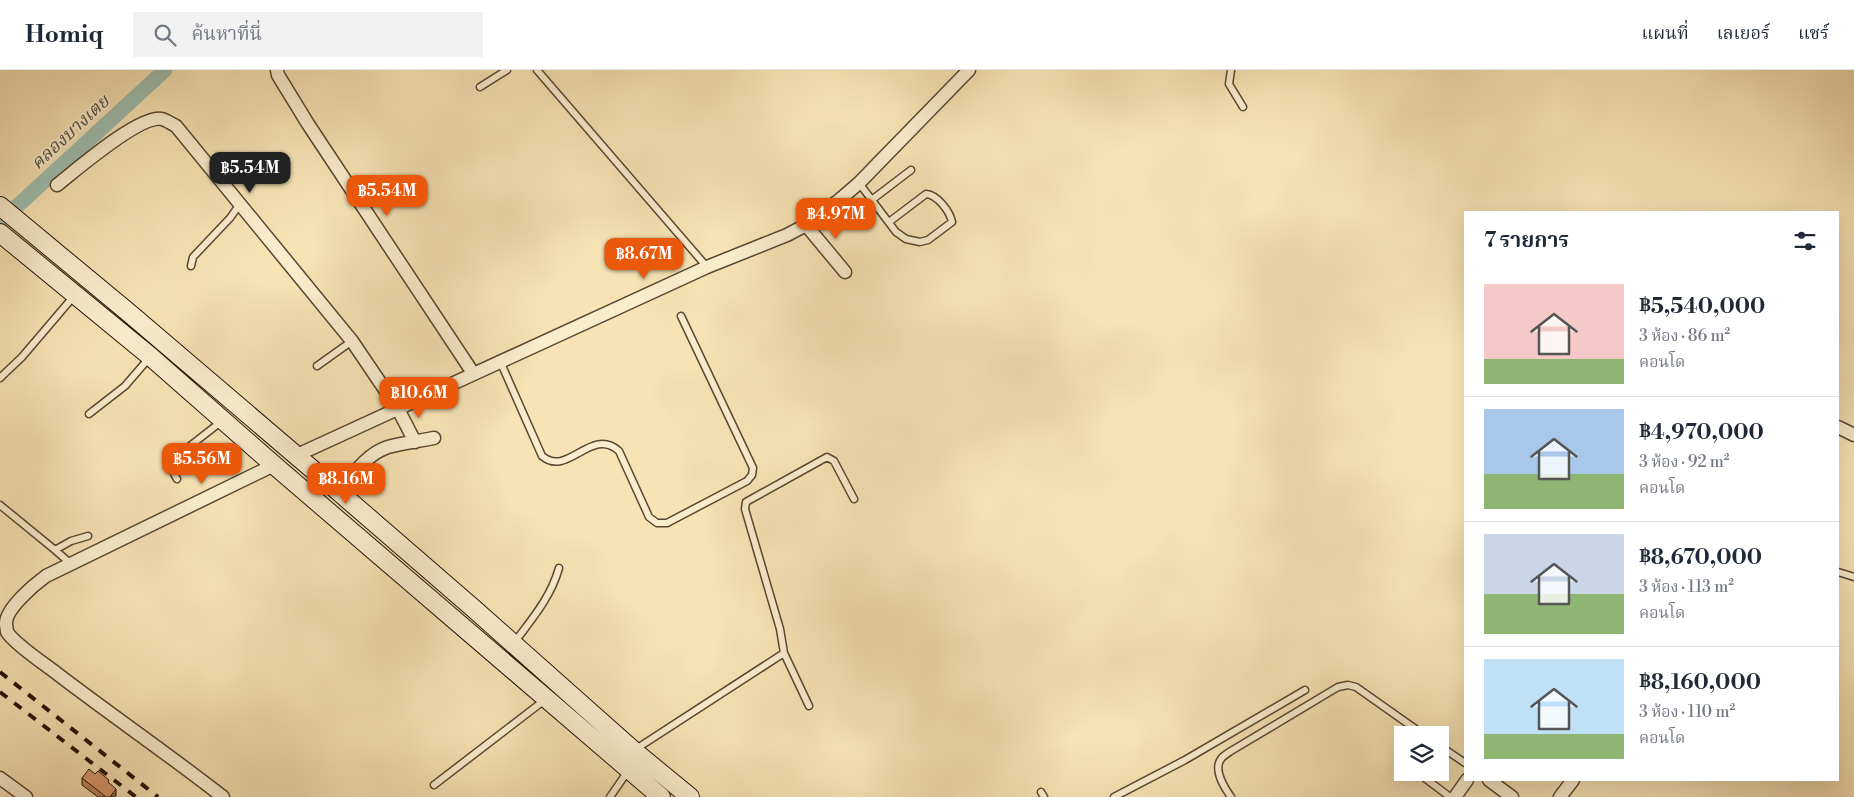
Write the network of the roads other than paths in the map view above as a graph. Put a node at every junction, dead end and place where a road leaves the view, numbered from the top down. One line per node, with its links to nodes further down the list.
1 (277, 70): 26 (street)
2 (506, 70): 6 (lane)
3 (537, 70): 18 (lane)
4 (969, 70): 9 (street)
5 (1231, 70): 7 (lane)
6 (480, 87)
7 (1243, 107)
8 (911, 170): 11 (lane)
9 (859, 183): 11 (lane); 15 (street)
10 (57, 185): 12 (street)
11 (873, 199): 14 (lane)
12 (240, 204): 17 (lane); 22 (street)
13 (0, 206): 35 (main road)
14 (889, 222): 14 (lane)
15 (806, 225): 18 (street); 19 (street)
16 (4, 236): 20 (main road)
17 (191, 266)
18 (707, 267): 24 (street)
19 (845, 272)
20 (76, 294): 23 (main road); 27 (lane)
21 (681, 316): 24 (lane)
22 (352, 341): 25 (lane); 28 (street)
23 (151, 356): 29 (lane); 30 (main road)
24 (500, 361): 26 (street)
25 (317, 366)
26 (473, 373): 28 (street)
27 (0, 378)
28 (398, 409): 34 (street); 35 (street)
29 (89, 414)
30 (223, 420): 36 (main road); 37 (lane)
31 (1839, 428): 32 (street)
32 (1854, 435)
33 (434, 438): 34 (street)
34 (415, 442): 38 (street)
35 (295, 456): 36 (main road); 38 (main road)
36 (274, 465): 43 (street); 50 (main road)
37 (177, 479)
38 (339, 492): 47 (main road)
39 (854, 498): 48 (lane)
40 (0, 505): 42 (lane)
41 (88, 536): 42 (lane)
42 (55, 550): 43 (lane)
43 (70, 563): 64 (street)
44 (560, 568): 47 (lane)
45 (1839, 572): 46 (lane)
46 (1854, 577)
47 (513, 644): 53 (main road)
48 (784, 654): 51 (lane); 53 (lane)
49 (1306, 690): 68 (lane)
50 (547, 698): 56 (main road); 62 (lane)
51 (809, 706)
52 (1411, 726): 69 (lane)
53 (634, 751): 67 (main road)
54 (1449, 752): 55 (lane)
55 (1464, 762)
56 (629, 770): 65 (lane); 66 (main road)
57 (0, 778): 63 (street)
58 (1429, 781): 70 (lane)
59 (1466, 781): 71 (street)
60 (1490, 781): 72 (street)
61 (1572, 781): 73 (street)
62 (434, 785)
63 (26, 797)
64 (224, 797)
65 (610, 797)
66 (661, 797)
67 (690, 797)
68 (1114, 797)
69 (1231, 797)
70 (1450, 797)
71 (1454, 797)
72 (1512, 797)
73 (1560, 797)

